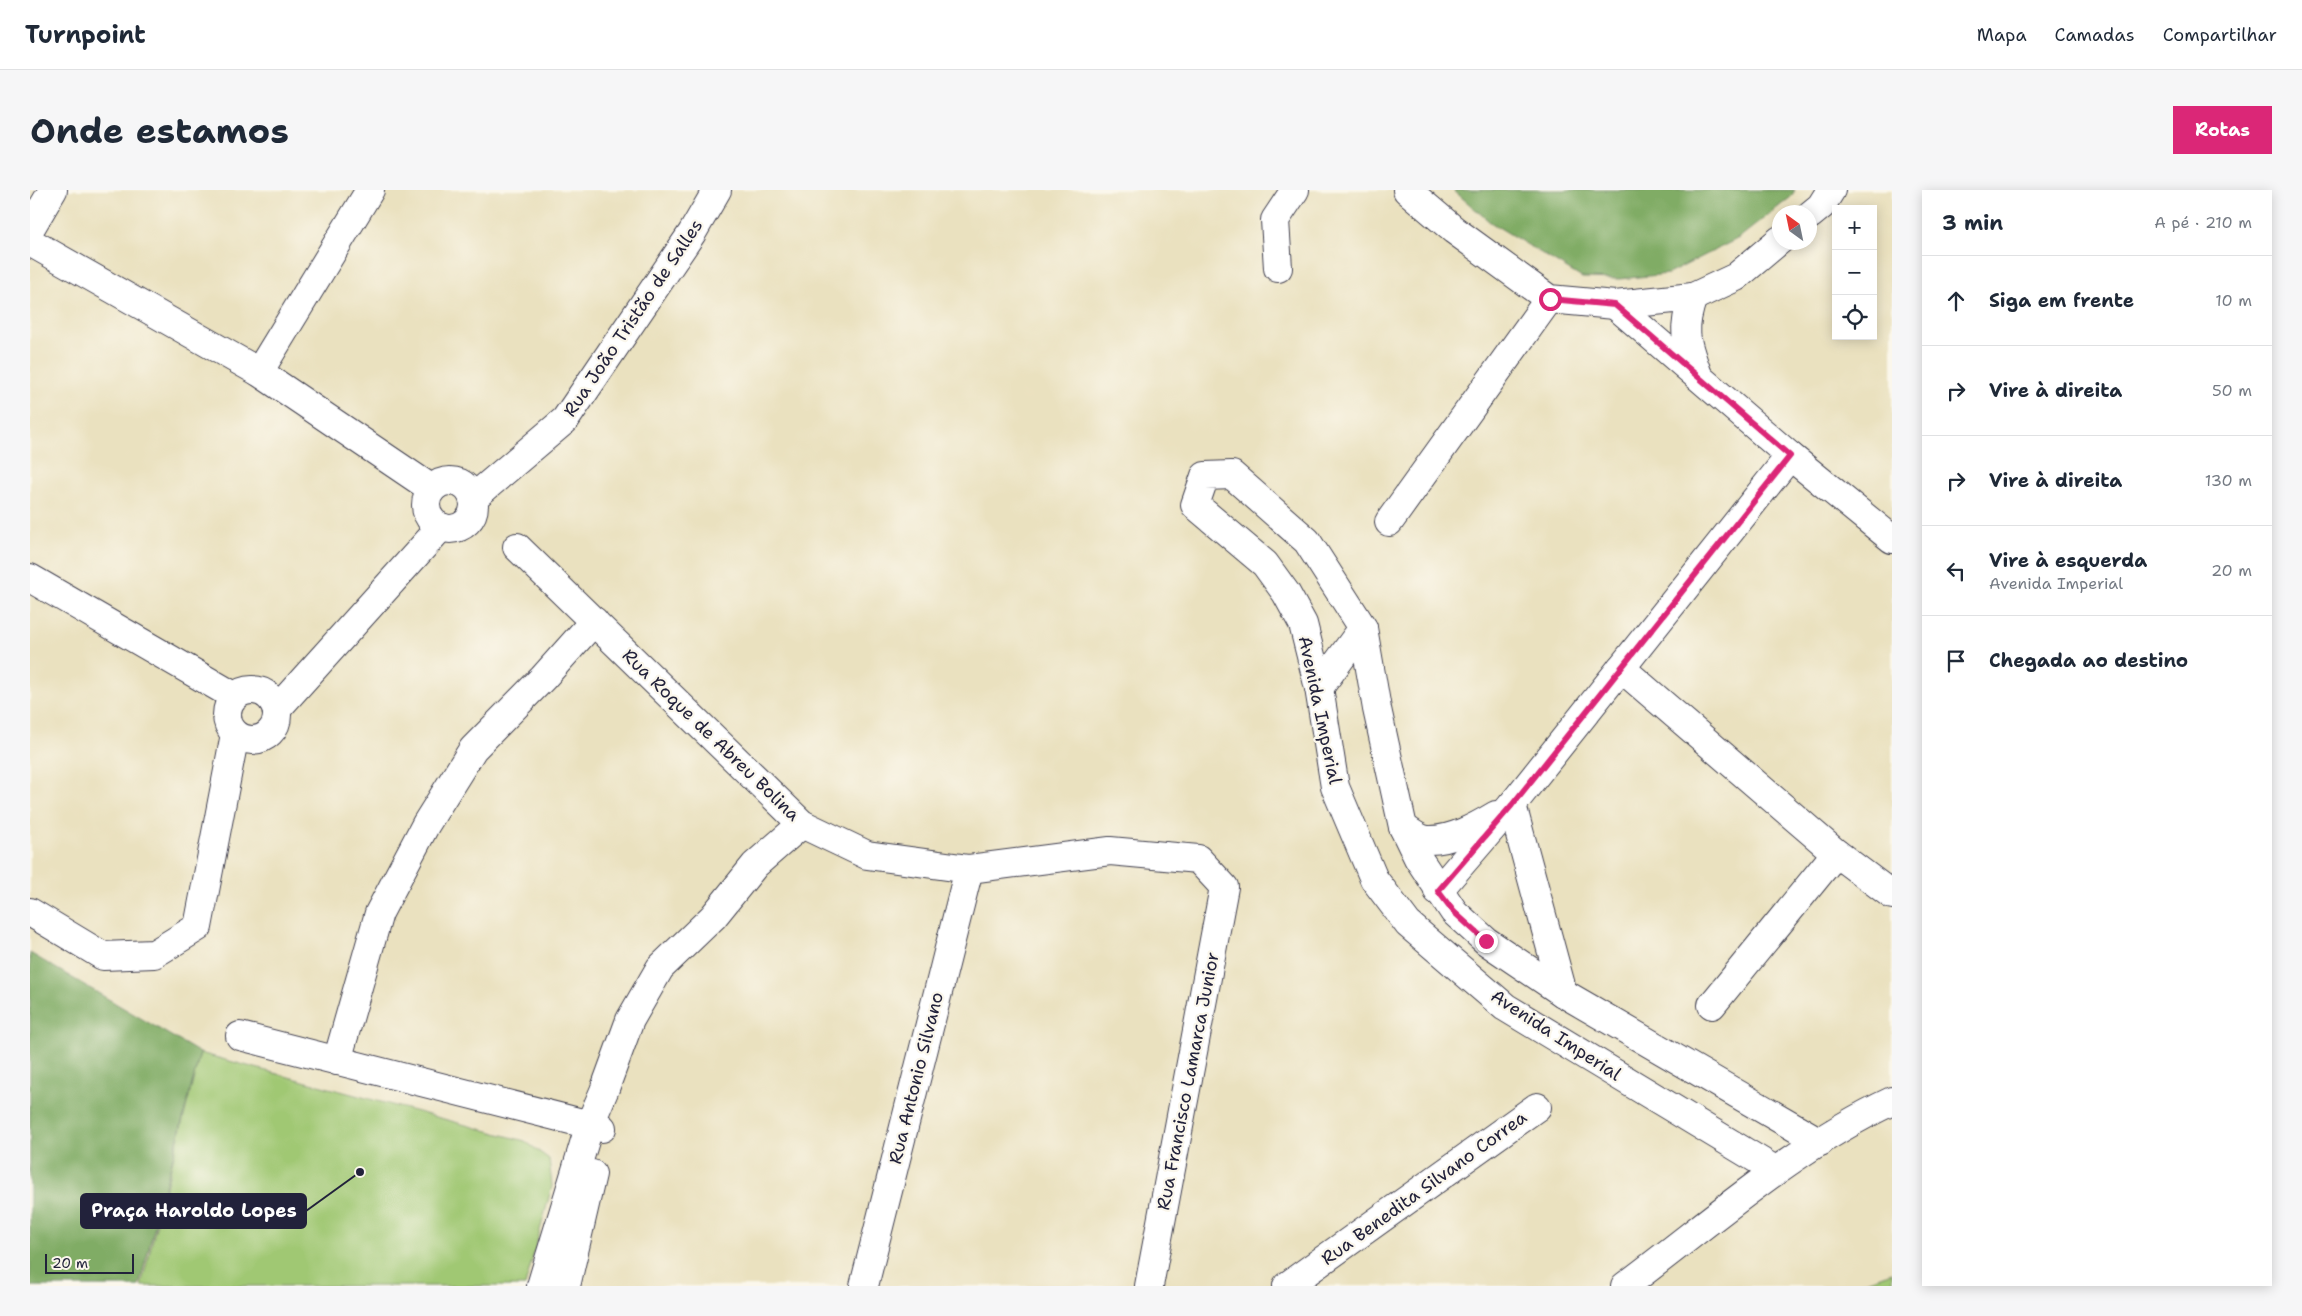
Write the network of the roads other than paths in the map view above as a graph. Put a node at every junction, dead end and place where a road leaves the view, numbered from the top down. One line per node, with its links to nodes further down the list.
1 (53, 190): 8 (street)
2 (370, 190): 15 (street)
3 (717, 190): 19 (street, Rua João Tristão de Salles)
4 (1294, 190): 11 (street)
5 (1407, 190): 13 (street)
6 (1831, 190): 7 (street)
7 (1817, 209)
8 (30, 229)
9 (30, 242): 15 (street)
10 (1772, 247): 12 (street)
11 (1278, 268)
12 (1693, 297): 14 (street); 16 (street)
13 (1550, 299): 14 (street); 20 (street)
14 (1615, 305): 16 (street)
15 (259, 372): 18 (street)
16 (1698, 375): 17 (street)
17 (1790, 456): 22 (street); 27 (street)
18 (432, 489): 19 (street); 21 (street)
19 (473, 498): 21 (street)
20 (1388, 522)
21 (441, 527): 30 (street)
22 (1892, 539)
23 (517, 547): 25 (street, Rua Roque de Abreu Bolina)
24 (30, 578): 29 (street)
25 (594, 621): 33 (street, Rua Roque de Abreu Bolina); 44 (street)
26 (1363, 628): 28 (street); 28 (street, Avenida Imperial); 34 (street, Avenida Imperial)
27 (1621, 668): 32 (street); 35 (street)
28 (1319, 688): 49 (street, Avenida Imperial)
29 (234, 696): 30 (street); 31 (street)
30 (277, 709): 31 (street)
31 (235, 734): 40 (street)
32 (1512, 805): 34 (street); 38 (street); 41 (street)
33 (802, 824): 36 (street, Rua Roque de Abreu Bolina); 47 (street)
34 (1402, 827): 38 (street, Avenida Imperial)
35 (1836, 853): 39 (street); 42 (street)
36 (969, 869): 37 (street, Rua Roque de Abreu Bolina); 53 (street, Rua Antonio Silvano)
37 (1224, 887): 50 (street, Rua Francisco Lamarca Junior)
38 (1438, 891): 41 (street, Avenida Imperial)
39 (1892, 895)
40 (30, 912)
41 (1563, 993): 48 (street, Avenida Imperial)
42 (1712, 1005)
43 (240, 1036): 44 (street)
44 (337, 1061): 47 (street)
45 (1892, 1101): 48 (street)
46 (1537, 1107): 54 (street, Rua Benedita Silvano Correa)
47 (596, 1126): 51 (street); 52 (street)
48 (1820, 1142): 49 (street)
49 (1775, 1170): 55 (street)
50 (1154, 1283)
51 (540, 1286)
52 (566, 1286)
53 (864, 1286)
54 (1287, 1286)
55 (1625, 1286)

